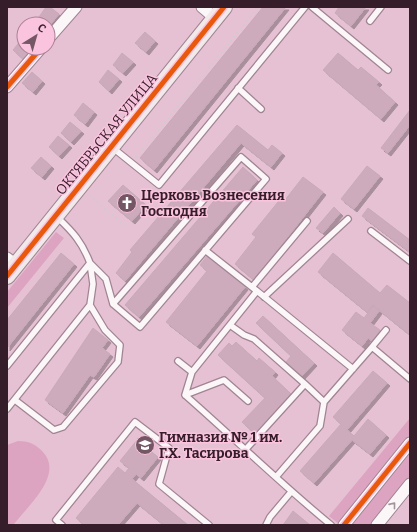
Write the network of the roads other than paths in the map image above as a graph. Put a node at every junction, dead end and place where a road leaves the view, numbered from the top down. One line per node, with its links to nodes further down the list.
1 (76, 7): 8 (street)
2 (202, 7): 6 (street)
3 (305, 7): 12 (lane)
4 (312, 7): 10 (lane)
5 (381, 7): 7 (lane)
6 (220, 12): 14 (street, ОКТЯБРЬСКАЯ УЛИЦА)
7 (370, 21)
8 (56, 30)
9 (34, 56): 11 (street)
10 (388, 70)
11 (7, 87)
12 (238, 88): 13 (lane); 14 (lane)
13 (261, 109)
14 (111, 146): 15 (street, ОКТЯБРЬСКАЯ УЛИЦА)
15 (55, 216): 21 (lane); 22 (street, ОКТЯБРЬСКАЯ УЛИЦА)
16 (348, 219): 24 (lane)
17 (307, 221): 23 (lane)
18 (371, 231): 20 (lane)
19 (205, 250): 23 (lane); 25 (lane); 25 (lane)
20 (410, 261)
21 (90, 263): 25 (lane); 26 (lane); 31 (lane)
22 (10, 266)
23 (255, 289): 24 (lane); 27 (lane)
24 (264, 297): 32 (lane)
25 (113, 304)
26 (90, 305): 37 (lane); 37 (lane)
27 (230, 325): 33 (lane); 35 (lane)
28 (386, 330): 29 (lane)
29 (372, 347): 32 (lane); 34 (lane)
30 (178, 361): 33 (lane)
31 (7, 366)
32 (353, 369): 39 (lane)
33 (192, 372): 36 (lane)
34 (410, 379)
35 (305, 384): 39 (lane); 42 (lane)
36 (185, 395): 38 (lane); 42 (lane)
37 (15, 400): 40 (lane)
38 (248, 401)
39 (324, 402): 43 (lane)
40 (7, 409)
41 (410, 443): 50 (street)
42 (246, 449): 43 (lane)
43 (276, 477): 45 (lane)
44 (410, 484): 51 (street, one-way to 44)
45 (291, 492): 48 (lane); 49 (lane)
46 (62, 525): 47 (lane)
47 (209, 525)
48 (266, 525)
49 (331, 525)
50 (344, 525)
51 (377, 525)

